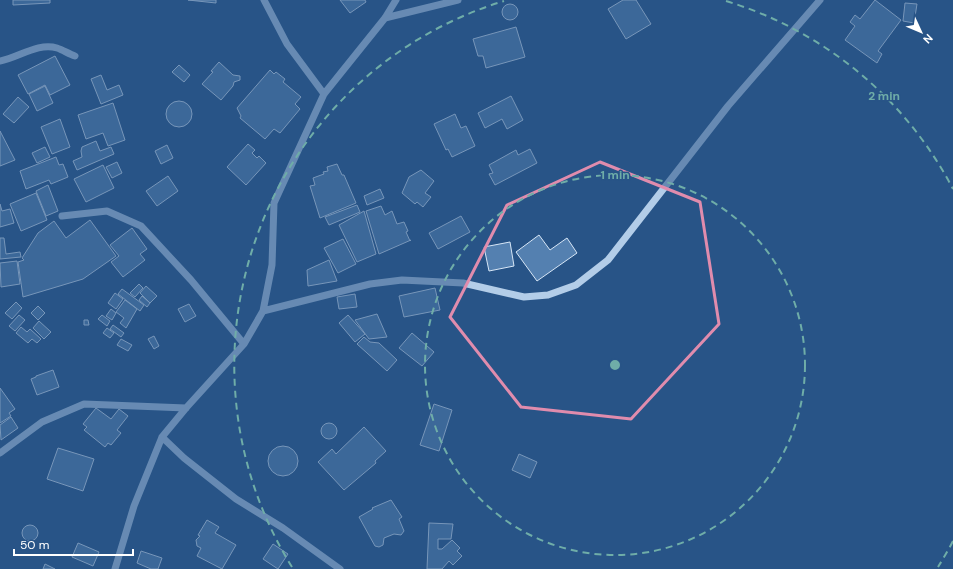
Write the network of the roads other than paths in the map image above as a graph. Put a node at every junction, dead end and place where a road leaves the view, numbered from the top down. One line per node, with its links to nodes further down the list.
1 (264, 0): 8 (street)
2 (396, 0): 5 (street)
3 (458, 0): 5 (street)
4 (820, 0): 10 (street)
5 (385, 18): 8 (street)
6 (75, 56): 7 (street)
7 (0, 61)
8 (324, 94): 10 (street)
9 (62, 216): 11 (street)
10 (263, 311): 11 (street)
11 (244, 344): 12 (street)
12 (186, 408): 13 (street); 14 (street)
13 (162, 437): 15 (street); 16 (street)
14 (0, 453)
15 (115, 569)
16 (340, 569)

